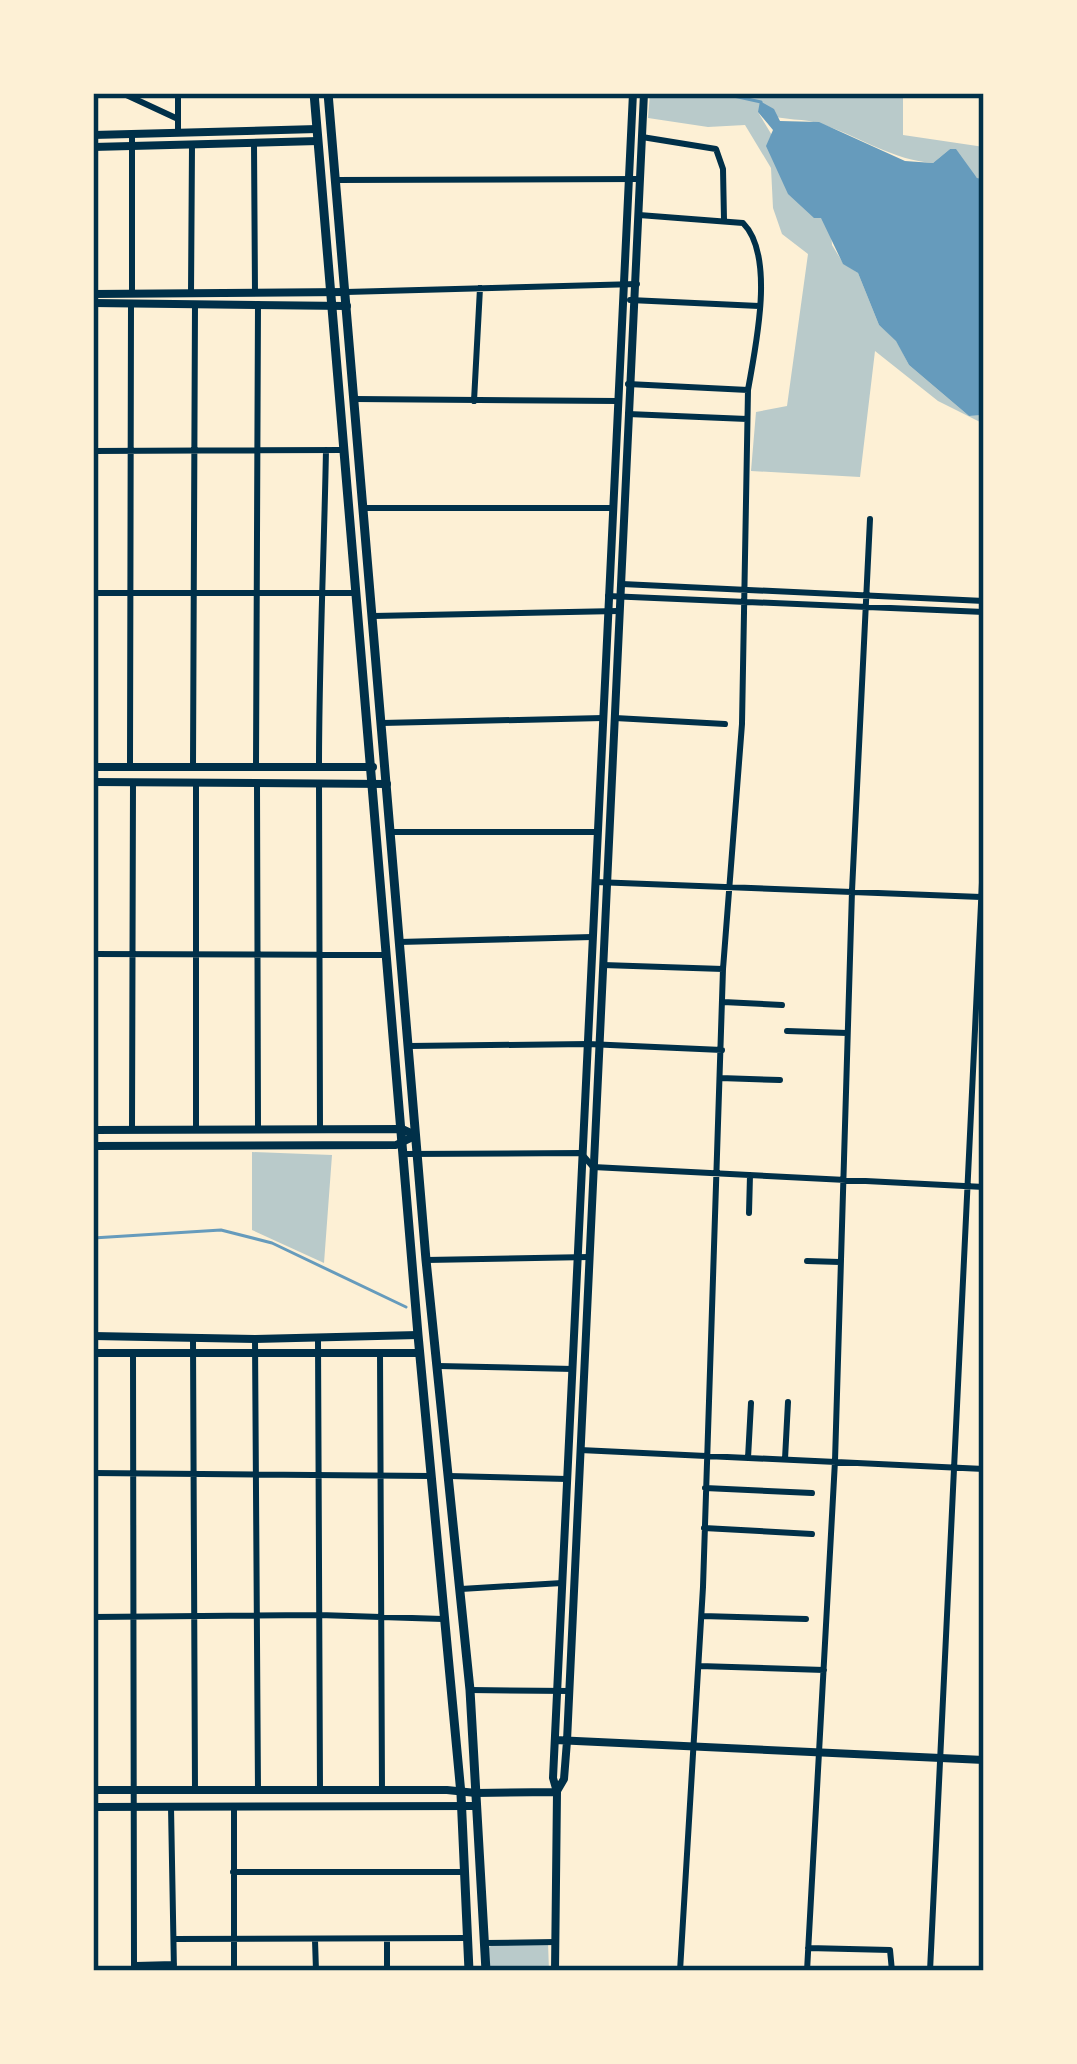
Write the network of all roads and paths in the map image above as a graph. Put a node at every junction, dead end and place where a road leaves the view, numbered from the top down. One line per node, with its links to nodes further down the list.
1 (122, 93): 9 (street)
2 (178, 93): 9 (street)
3 (314, 93): 13 (main road)
4 (328, 93): 19 (main road)
5 (633, 93): 20 (street)
6 (644, 93): 14 (street)
7 (967, 93): 8 (street)
8 (984, 94)
9 (178, 119): 10 (street)
10 (178, 133): 11 (street); 13 (street)
11 (132, 134): 12 (street); 16 (street)
12 (93, 135)
13 (318, 135): 15 (street); 32 (main road)
14 (642, 137): 20 (street); 22 (street)
15 (254, 145): 17 (street); 28 (street)
16 (131, 146): 17 (street); 18 (street); 29 (street)
17 (192, 146): 30 (street)
18 (93, 147)
19 (335, 179): 20 (street); 26 (main road)
20 (635, 179): 21 (street); 23 (street)
21 (639, 215): 22 (street); 24 (street)
22 (724, 220): 36 (street)
23 (622, 284): 24 (street); 25 (street); 31 (street)
24 (637, 284): 33 (street)
25 (480, 288): 26 (street); 40 (street)
26 (346, 292): 32 (street); 35 (main road)
27 (93, 294): 29 (street)
28 (257, 298): 30 (street); 32 (street); 49 (street)
29 (131, 299): 30 (street); 34 (street); 48 (street)
30 (193, 299): 44 (street)
31 (621, 299): 33 (street); 41 (street)
32 (332, 300): 35 (street); 46 (main road)
33 (635, 300): 36 (street); 37 (street)
34 (93, 304)
35 (347, 305): 39 (main road)
36 (758, 306): 38 (street)
37 (628, 384): 38 (street); 42 (street)
38 (748, 390): 43 (street)
39 (356, 399): 40 (street); 52 (main road)
40 (475, 401): 41 (street)
41 (618, 401): 50 (street)
42 (628, 414): 43 (street); 51 (street)
43 (747, 419): 56 (street)
44 (196, 449): 48 (street); 49 (street); 57 (street)
45 (326, 450): 46 (street); 49 (street); 61 (street)
46 (345, 450): 62 (main road)
47 (93, 451): 48 (street)
48 (133, 451): 60 (street)
49 (257, 451): 58 (street)
50 (614, 474): 51 (street); 53 (street)
51 (625, 476): 55 (street)
52 (365, 508): 53 (street); 70 (main road)
53 (612, 508): 55 (street)
54 (870, 519): 64 (street)
55 (614, 584): 56 (street); 63 (street)
56 (746, 590): 64 (street); 66 (street)
57 (194, 592): 58 (street); 60 (street); 75 (street)
58 (255, 592): 61 (street); 76 (street)
59 (93, 593): 60 (street)
60 (131, 593): 77 (street)
61 (319, 593): 62 (street); 78 (street)
62 (358, 593): 79 (main road)
63 (613, 596): 66 (street); 68 (street)
64 (868, 596): 65 (street); 67 (street)
65 (984, 601)
66 (745, 602): 67 (street); 95 (street)
67 (868, 608): 69 (street); 96 (street)
68 (613, 611): 70 (street); 71 (street)
69 (984, 612)
70 (373, 616): 72 (main road)
71 (608, 718): 72 (street); 73 (street); 88 (street); 89 (street)
72 (382, 723): 80 (main road)
73 (725, 724)
74 (93, 766): 77 (street)
75 (193, 766): 76 (street); 77 (street)
76 (256, 766): 78 (street)
77 (130, 767)
78 (319, 767): 79 (street)
79 (372, 767): 80 (street); 86 (main road)
80 (386, 767): 87 (main road)
81 (93, 782): 82 (street)
82 (133, 782): 84 (street); 101 (street)
83 (319, 783): 85 (street); 86 (street); 105 (street)
84 (196, 784): 85 (street); 103 (street)
85 (257, 784): 104 (street)
86 (373, 784): 87 (street); 102 (main road)
87 (387, 784): 90 (main road)
88 (599, 788): 89 (street); 91 (street)
89 (610, 789): 94 (street)
90 (392, 832): 91 (street); 99 (main road)
91 (597, 832): 93 (street)
92 (984, 841): 97 (street)
93 (595, 882): 94 (street); 98 (street)
94 (607, 882): 95 (street); 106 (street)
95 (728, 888): 96 (street); 107 (street)
96 (852, 891): 97 (street); 115 (street)
97 (983, 897): 137 (street)
98 (592, 937): 99 (street); 116 (street)
99 (400, 942): 108 (main road)
100 (93, 954): 101 (street)
101 (133, 954): 103 (street); 125 (street)
102 (387, 955): 105 (street); 109 (main road)
103 (196, 956): 104 (street); 126 (street)
104 (257, 957): 105 (street); 122 (street)
105 (320, 958): 127 (street)
106 (603, 964): 107 (street); 117 (street)
107 (723, 969): 112 (street)
108 (402, 971): 109 (main road); 110 (main road)
109 (388, 972): 111 (main road)
110 (404, 996): 111 (main road); 118 (main road)
111 (391, 997): 123 (main road)
112 (723, 1002): 113 (street); 119 (street)
113 (782, 1005)
114 (787, 1030): 115 (street)
115 (847, 1033): 136 (street)
116 (587, 1044): 117 (street); 118 (street); 132 (street)
117 (599, 1045): 119 (street); 133 (street)
118 (409, 1046): 128 (main road)
119 (722, 1050): 120 (street)
120 (720, 1078): 121 (street); 134 (street)
121 (780, 1080)
122 (258, 1129): 126 (street); 127 (street)
123 (402, 1129): 127 (street); 128 (street); 130 (main road)
124 (93, 1130): 125 (street)
125 (132, 1130): 126 (street)
126 (196, 1130)
127 (320, 1130)
128 (416, 1136): 130 (street); 131 (main road)
129 (93, 1145): 130 (street)
130 (404, 1149): 131 (street); 145 (main road)
131 (418, 1154): 132 (street); 142 (main road)
132 (581, 1154): 133 (street); 140 (street)
133 (593, 1167): 134 (street); 141 (street)
134 (716, 1173): 135 (street); 164 (street)
135 (750, 1174): 136 (street); 139 (street)
136 (842, 1180): 137 (street); 144 (street)
137 (968, 1186): 138 (street); 168 (street)
138 (984, 1187)
139 (749, 1213)
140 (577, 1257): 141 (street); 142 (street); 158 (street)
141 (589, 1257): 160 (street)
142 (426, 1260): 157 (main road)
143 (808, 1261): 144 (street)
144 (840, 1262): 167 (street)
145 (418, 1335): 148 (street); 156 (main road)
146 (93, 1336): 147 (street)
147 (193, 1338): 149 (street); 154 (street)
148 (319, 1339): 149 (street); 150 (street)
149 (255, 1340): 155 (street)
150 (317, 1352): 151 (street); 155 (street); 174 (street)
151 (380, 1352): 156 (street); 175 (street)
152 (93, 1353): 153 (street)
153 (133, 1353): 154 (street); 173 (street)
154 (195, 1353): 155 (street); 170 (street)
155 (256, 1353): 171 (street)
156 (420, 1353): 176 (main road)
157 (436, 1366): 158 (street); 177 (main road)
158 (573, 1370): 159 (street)
159 (571, 1396): 160 (street); 178 (street)
160 (583, 1397): 163 (street)
161 (788, 1402): 166 (street)
162 (751, 1403): 165 (street)
163 (580, 1450): 164 (street); 198 (street)
164 (706, 1456): 165 (street); 179 (street)
165 (748, 1458): 166 (street)
166 (785, 1459): 167 (street)
167 (836, 1461): 168 (street); 195 (street)
168 (955, 1468): 169 (street); 203 (street)
169 (984, 1469)
170 (195, 1473): 171 (street); 173 (street); 190 (street)
171 (257, 1473): 174 (street); 191 (street)
172 (93, 1474): 173 (street)
173 (135, 1474): 189 (street)
174 (320, 1474): 175 (street); 185 (street)
175 (380, 1474): 176 (street); 186 (street)
176 (431, 1476): 192 (main road)
177 (448, 1476): 178 (street); 184 (main road)
178 (567, 1479): 183 (street)
179 (705, 1488): 180 (street); 181 (street)
180 (812, 1493)
181 (704, 1528): 182 (street); 187 (street)
182 (812, 1534)
183 (562, 1583): 184 (street); 197 (street)
184 (461, 1589): 196 (main road)
185 (319, 1615): 186 (street); 191 (street); 209 (street)
186 (379, 1616): 192 (street); 210 (street)
187 (702, 1616): 193 (street); 194 (street)
188 (93, 1617): 189 (street)
189 (134, 1617): 190 (street); 206 (street)
190 (195, 1617): 191 (street); 207 (street)
191 (258, 1618): 208 (street)
192 (446, 1619): 212 (main road)
193 (806, 1619)
194 (699, 1666): 195 (street); 201 (street)
195 (824, 1670): 202 (street)
196 (470, 1690): 197 (street); 213 (main road)
197 (557, 1690): 198 (street); 199 (street)
198 (569, 1690): 200 (street)
199 (555, 1740): 200 (street); 211 (street)
200 (567, 1741): 201 (street); 211 (street)
201 (693, 1748): 202 (street); 237 (street)
202 (817, 1752): 203 (street); 228 (street)
203 (940, 1758): 204 (street); 240 (street)
204 (984, 1760)
205 (93, 1790): 206 (street)
206 (134, 1790): 207 (street); 216 (street)
207 (195, 1791): 208 (street)
208 (258, 1791): 209 (street)
209 (320, 1791): 210 (street)
210 (382, 1791): 212 (street)
211 (556, 1792): 213 (street); 227 (street)
212 (461, 1794): 213 (street); 214 (main road)
213 (476, 1800): 214 (street); 226 (main road)
214 (462, 1806): 218 (street); 220 (main road)
215 (93, 1807): 216 (street)
216 (135, 1807): 217 (street); 230 (street)
217 (171, 1807): 218 (street); 222 (street)
218 (234, 1807): 219 (street)
219 (233, 1872): 220 (street); 223 (street)
220 (464, 1872): 221 (main road)
221 (468, 1938): 224 (street); 234 (main road)
222 (174, 1939): 223 (street); 229 (street)
223 (234, 1939): 225 (street); 231 (street)
224 (387, 1939): 225 (street); 233 (street)
225 (315, 1940): 232 (street)
226 (485, 1942): 227 (street); 235 (main road)
227 (556, 1942): 236 (street)
228 (808, 1948): 238 (street); 239 (street)
229 (174, 1967): 230 (street)
230 (134, 1968)
231 (234, 1971)
232 (316, 1971)
233 (387, 1971)
234 (469, 1971)
235 (487, 1971)
236 (555, 1971)
237 (680, 1971)
238 (807, 1971)
239 (892, 1971)
240 (930, 1971)

